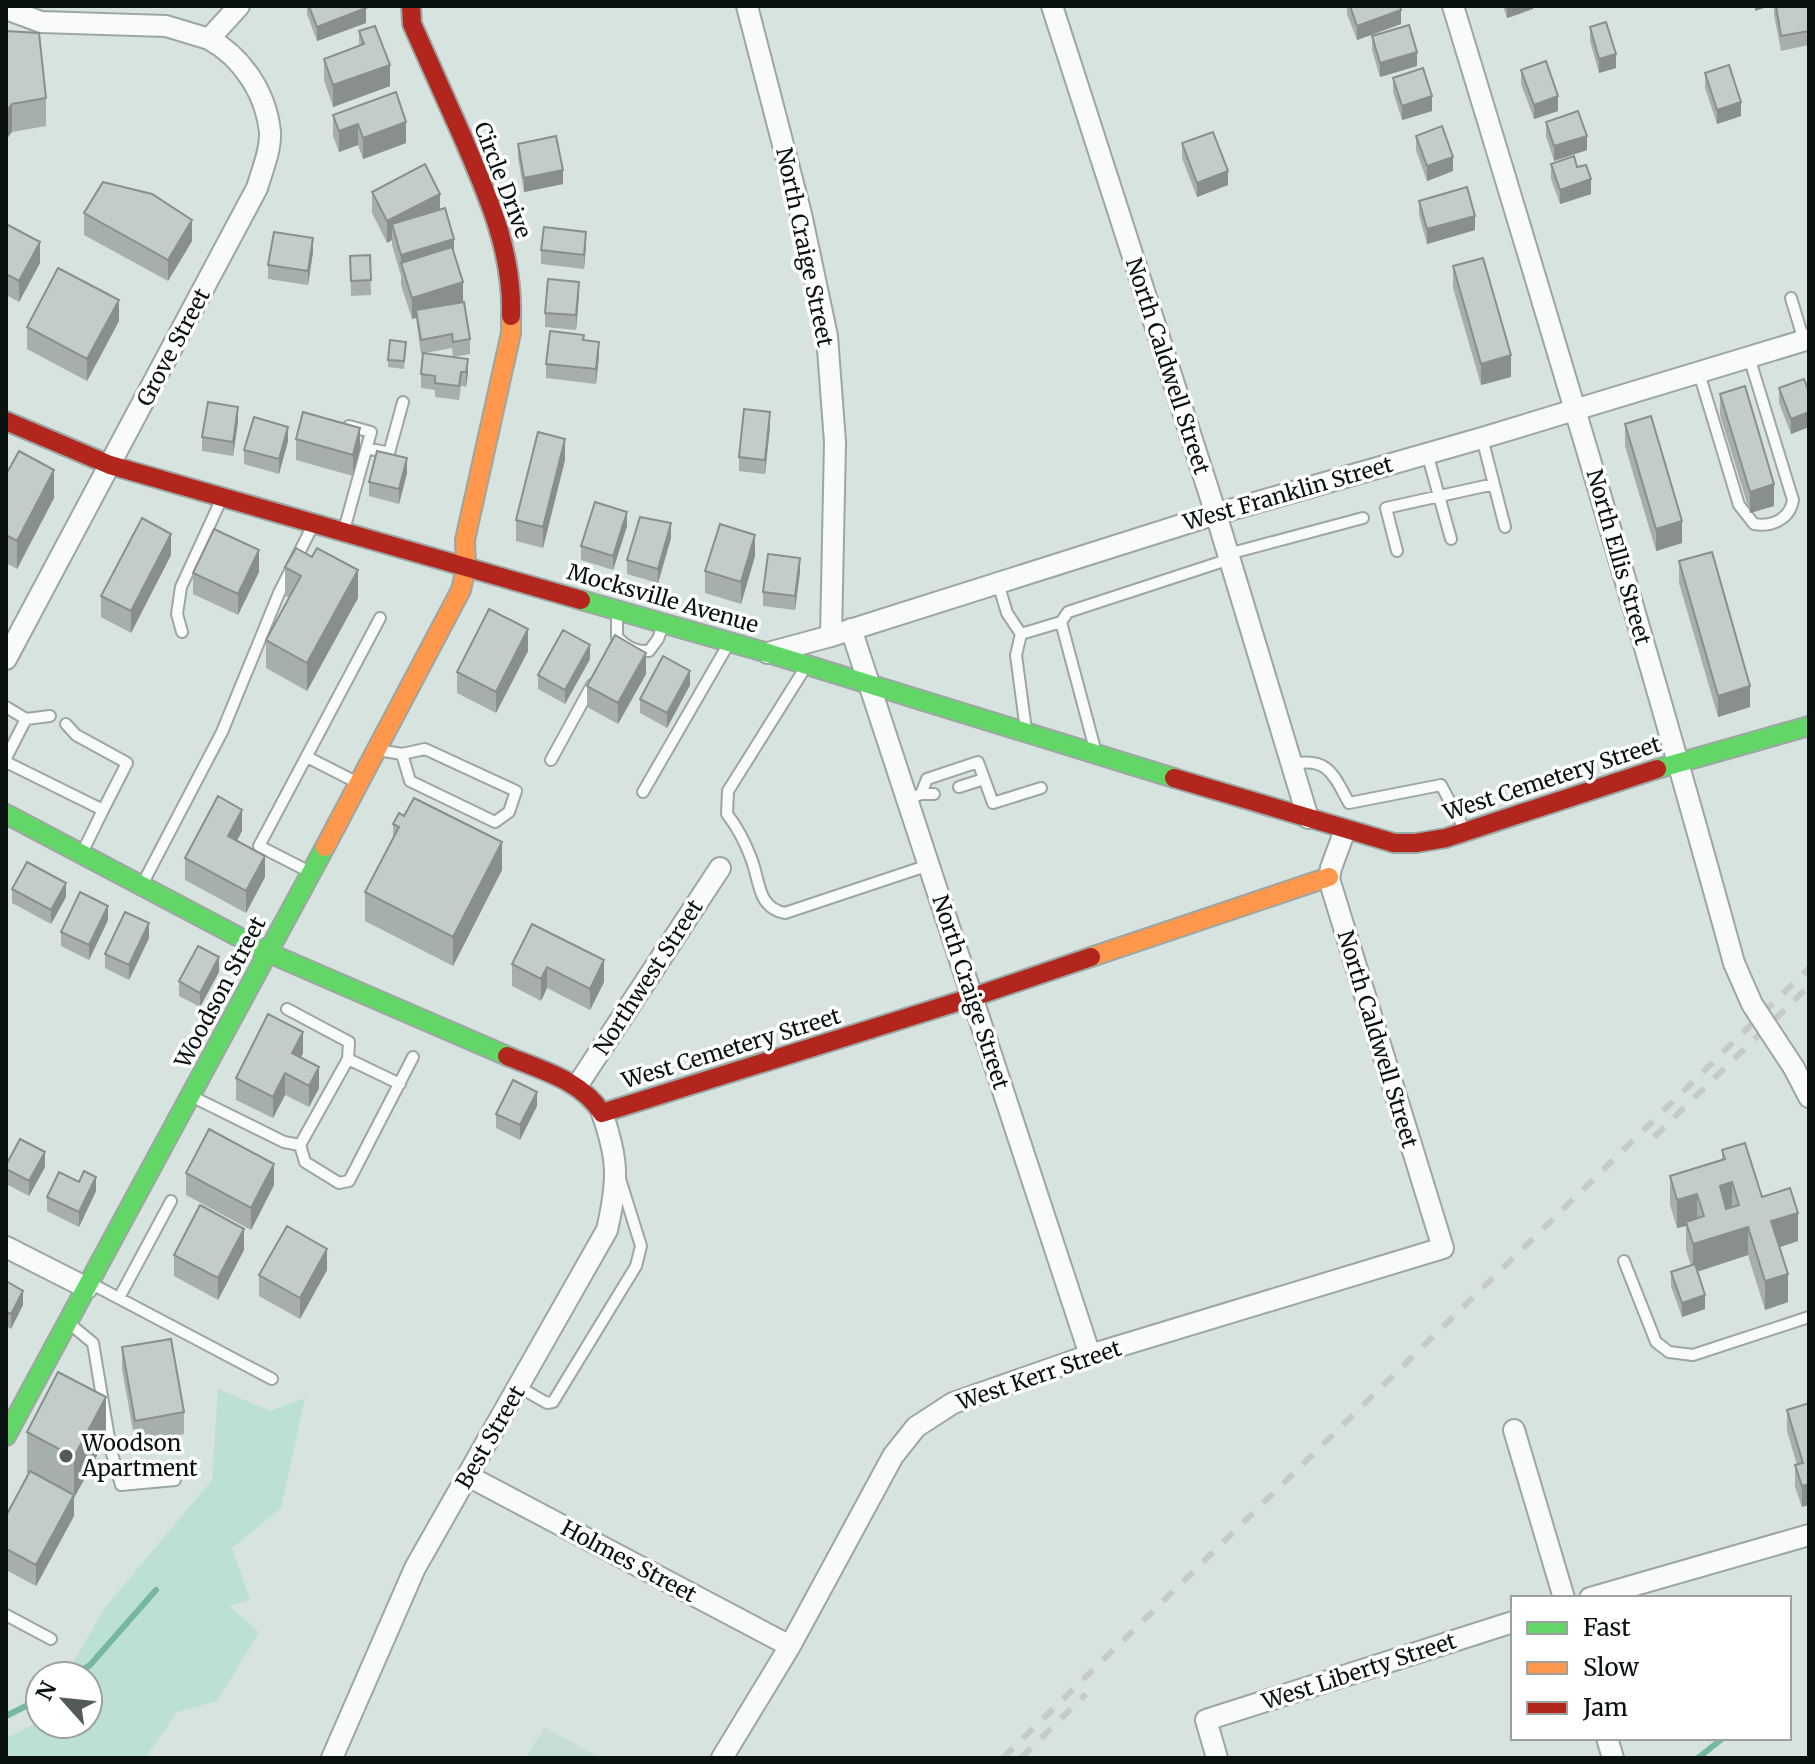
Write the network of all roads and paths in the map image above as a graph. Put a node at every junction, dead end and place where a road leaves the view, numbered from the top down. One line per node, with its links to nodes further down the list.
1 (239, 6): 7 (street)
2 (411, 6): 31 (street, Circle Drive)
3 (747, 6): 40 (street, North Craige Street)
4 (1052, 6): 23 (street, North Caldwell Street)
5 (1453, 6): 13 (street, North Ellis Street)
6 (6, 9): 7 (street)
7 (209, 39): 19 (street, Grove Street)
8 (1791, 298): 9 (lane)
9 (1806, 340): 10 (street, West Franklin Street)
10 (1749, 357): 11 (street, West Franklin Street); 11 (lane)
11 (1699, 373): 13 (street, West Franklin Street)
12 (403, 402): 17 (lane)
13 (1576, 409): 16 (street, West Franklin Street); 61 (street, North Ellis Street)
14 (6, 421): 19 (street, Mocksville Avenue)
15 (340, 424): 17 (lane)
16 (1482, 438): 18 (street, West Franklin Street); 20 (lane)
17 (367, 448): 27 (lane)
18 (1427, 453): 21 (lane); 23 (street, West Franklin Street)
19 (110, 465): 22 (street, Mocksville Avenue); 45 (street, Grove Street)
20 (1494, 484): 21 (lane); 26 (lane)
21 (1441, 495): 28 (lane); 29 (lane)
22 (222, 497): 25 (street, Mocksville Avenue); 38 (lane)
23 (1216, 514): 30 (street, North Caldwell Street); 32 (street, West Franklin Street)
24 (1363, 518): 30 (lane)
25 (314, 524): 27 (street, Mocksville Avenue); 81 (lane)
26 (1505, 527)
27 (344, 532): 31 (street, Mocksville Avenue)
28 (1451, 539)
29 (1397, 551)
30 (1229, 556): 35 (lane); 62 (street, North Caldwell Street)
31 (466, 568): 33 (street, Mocksville Avenue); 55 (street, Woodson Street)
32 (998, 583): 37 (street, West Franklin Street); 39 (lane)
33 (617, 610): 36 (street, Mocksville Avenue); 41 (lane)
34 (380, 618): 58 (lane)
35 (1061, 622): 39 (lane); 57 (lane)
36 (664, 623): 41 (lane); 42 (street, Mocksville Avenue)
37 (851, 629): 40 (street, West Franklin Street); 48 (street, North Craige Street)
38 (182, 632)
39 (1021, 634): 54 (lane)
40 (831, 636): 44 (street, West Franklin Street)
41 (617, 637): 43 (lane)
42 (730, 642): 44 (street, Mocksville Avenue); 67 (lane)
43 (610, 651)
44 (768, 653): 46 (street, Mocksville Avenue)
45 (6, 659)
46 (806, 665): 48 (street, Mocksville Avenue); 77 (lane)
47 (595, 678): 60 (lane)
48 (869, 685): 54 (street, Mocksville Avenue); 69 (street, North Craige Street)
49 (6, 707): 51 (lane)
50 (50, 716): 51 (lane)
51 (26, 719): 59 (lane)
52 (66, 724): 71 (lane)
53 (1809, 726): 61 (street, West Cemetery Street)
54 (1026, 732): 57 (street, Mocksville Avenue)
55 (376, 750): 56 (lane); 64 (street, Woodson Street)
56 (402, 754): 56 (lane)
57 (1096, 754): 73 (street, Mocksville Avenue)
58 (307, 757): 64 (lane); 79 (lane)
59 (6, 760): 71 (lane)
60 (551, 760)
61 (1679, 762): 75 (street, West Cemetery Street); 90 (street, North Ellis Street, bridge)
62 (1293, 764): 70 (lane); 73 (street, North Caldwell Street)
63 (984, 779): 65 (lane); 66 (lane); 69 (lane)
64 (359, 783): 79 (street, Woodson Street)
65 (959, 787)
66 (1041, 788)
67 (643, 792)
68 (934, 794): 69 (lane)
69 (914, 797): 77 (street, North Craige Street)
70 (1349, 803): 74 (lane); 75 (lane)
71 (103, 810): 76 (lane)
72 (6, 814): 76 (street, West Cemetery Street)
73 (1308, 818): 74 (street, West Cemetery Street)
74 (1345, 830): 75 (street, West Cemetery Street); 80 (street)
75 (1466, 831)
76 (82, 854): 81 (street, West Cemetery Street)
77 (929, 865): 83 (street, North Craige Street)
78 (720, 868): 88 (street, Northwest Street)
79 (311, 873): 82 (street, Woodson Street)
80 (1329, 877): 83 (street, West Cemetery Street); 96 (street, North Caldwell Street)
81 (141, 886): 82 (street, West Cemetery Street)
82 (269, 953): 88 (street, West Cemetery Street); 89 (street, Woodson Street)
83 (973, 997): 91 (street, West Cemetery Street); 102 (street, North Craige Street)
84 (287, 1009): 86 (lane)
85 (413, 1057): 87 (lane)
86 (348, 1059): 87 (lane); 92 (lane)
87 (400, 1084): 92 (lane)
88 (577, 1086): 91 (street, West Cemetery Street)
89 (191, 1096): 92 (lane); 98 (street, Woodson Street)
90 (1809, 1097)
91 (602, 1113): 93 (street, Best Street)
92 (300, 1145)
93 (616, 1167): 104 (street, Best Street); 104 (lane)
94 (171, 1201): 99 (lane)
95 (6, 1247): 98 (street)
96 (1443, 1248): 102 (street, West Kerr Street)
97 (1624, 1261): 100 (lane)
98 (89, 1286): 99 (lane); 101 (street, Woodson Street)
99 (119, 1298): 103 (lane)
100 (1809, 1317)
101 (68, 1322): 106 (street, Woodson Street); 108 (lane)
102 (1090, 1355): 115 (street, West Kerr Street)
103 (272, 1379)
104 (519, 1387): 107 (street, Best Street)
105 (1514, 1430): 110 (street)
106 (6, 1436)
107 (468, 1476): 115 (street, Holmes Street); 116 (street, Best Street)
108 (175, 1480)
109 (1809, 1535): 111 (street)
110 (1563, 1596)
111 (1597, 1596)
112 (6, 1615): 114 (lane)
113 (1511, 1623): 118 (street, West Liberty Street)
114 (51, 1639)
115 (790, 1646): 117 (street, West Kerr Street)
116 (332, 1758)
117 (722, 1758)
118 (1217, 1758)

